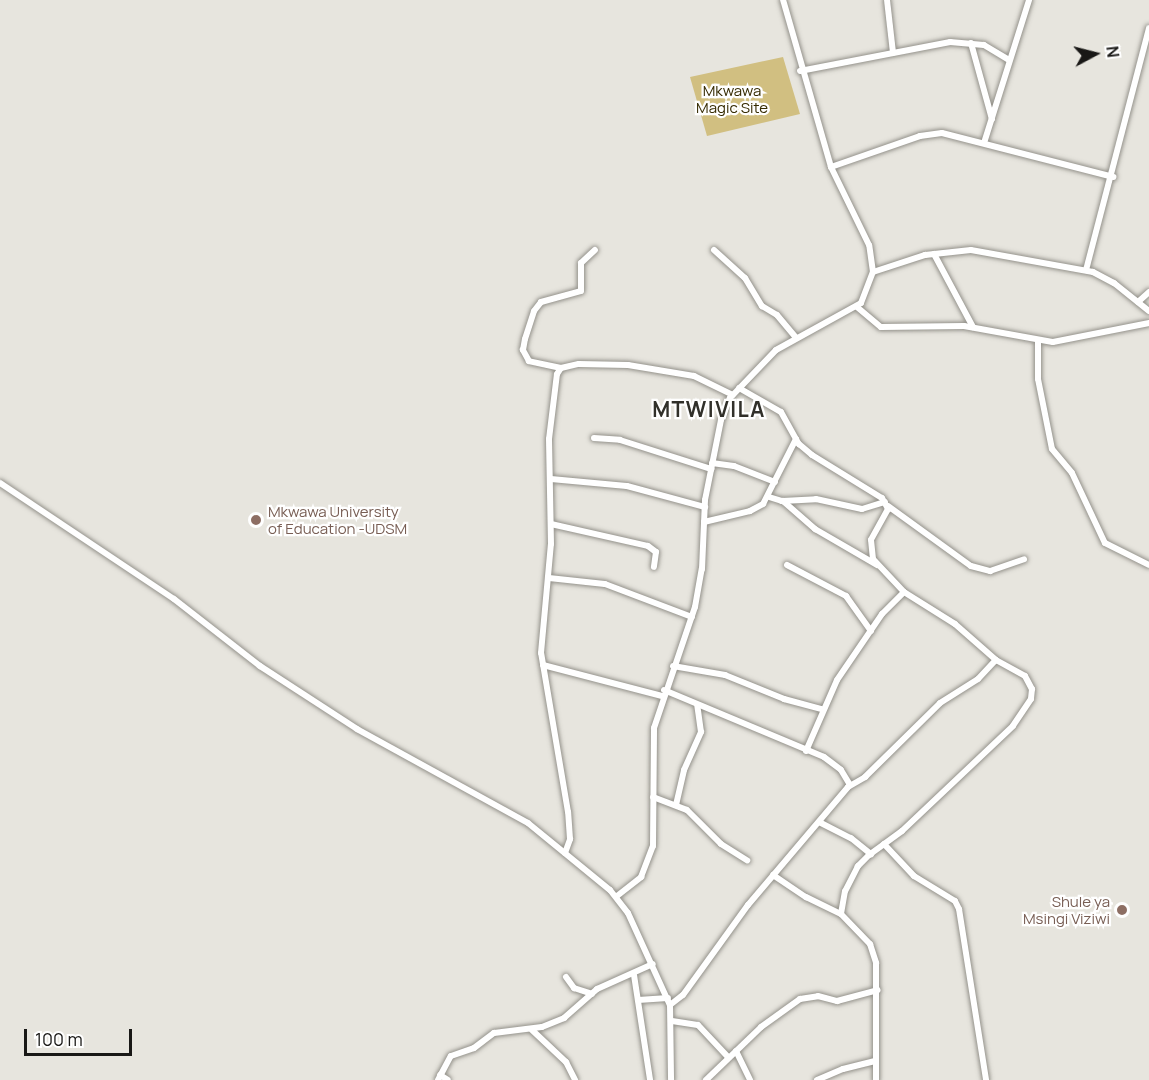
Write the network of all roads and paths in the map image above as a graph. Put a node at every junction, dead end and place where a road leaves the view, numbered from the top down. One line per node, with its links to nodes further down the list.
1 (783, 0): 10 (street)
2 (887, 0): 6 (street)
3 (1029, 0): 8 (street)
4 (1149, 28): 7 (street)
5 (971, 43): 6 (street); 8 (street); 11 (street)
6 (893, 52): 10 (street)
7 (1141, 58): 9 (street); 14 (street)
8 (1009, 60): 11 (street)
9 (1149, 60)
10 (800, 71): 13 (street)
11 (992, 119): 12 (street)
12 (984, 143): 13 (street); 14 (street)
13 (831, 167): 19 (street)
14 (1113, 177): 18 (street)
15 (595, 250): 28 (street)
16 (714, 250): 26 (street)
17 (934, 254): 18 (street); 19 (street); 25 (street)
18 (1086, 270): 21 (street)
19 (873, 272): 22 (street)
20 (1149, 292): 21 (street)
21 (1138, 302): 23 (street)
22 (857, 306): 25 (street); 26 (street)
23 (1149, 311)
24 (1149, 323): 27 (street)
25 (973, 327): 27 (street)
26 (796, 338): 29 (street)
27 (1038, 341): 46 (street)
28 (561, 368): 30 (street); 34 (street)
29 (739, 388): 30 (street); 32 (street)
30 (733, 395): 33 (street)
31 (594, 438): 33 (street)
32 (796, 439): 35 (street); 39 (street)
33 (711, 466): 35 (street); 40 (street)
34 (551, 479): 40 (street); 42 (street)
35 (775, 482): 37 (street)
36 (0, 483): 64 (street)
37 (769, 497): 38 (street); 41 (street)
38 (783, 501): 39 (street); 45 (street)
39 (886, 504): 43 (street); 45 (street)
40 (705, 507): 41 (street)
41 (704, 522): 50 (street)
42 (551, 524): 47 (street); 48 (street)
43 (1024, 559)
44 (787, 565): 51 (street)
45 (878, 565): 49 (street)
46 (1149, 565)
47 (654, 567)
48 (549, 578): 50 (street); 53 (street)
49 (904, 592): 51 (street); 52 (street)
50 (692, 617): 54 (street)
51 (871, 631): 57 (street)
52 (996, 660): 59 (street); 63 (street)
53 (543, 664): 55 (street); 64 (street)
54 (673, 666): 55 (street); 57 (street)
55 (663, 693): 56 (street); 60 (street)
56 (697, 705): 58 (street); 61 (street)
57 (822, 709): 58 (street)
58 (806, 751): 59 (street)
59 (850, 785): 62 (street)
60 (653, 797): 61 (street); 68 (street)
61 (676, 805): 66 (street)
62 (819, 822): 65 (street); 67 (street)
63 (884, 844): 65 (street); 91 (street)
64 (565, 853): 68 (street)
65 (871, 854): 69 (street)
66 (747, 860)
67 (773, 875): 69 (street); 76 (street)
68 (616, 896): 70 (street)
69 (841, 914): 73 (street)
70 (653, 964): 71 (street); 76 (street)
71 (634, 975): 74 (street); 75 (street)
72 (566, 977): 74 (street)
73 (878, 990): 79 (street); 81 (street)
74 (592, 994): 78 (street)
75 (638, 1000): 76 (street); 85 (street)
76 (669, 1001): 77 (street)
77 (672, 1021): 80 (street); 86 (street)
78 (532, 1030): 82 (street); 84 (street)
79 (736, 1050): 80 (street); 88 (street)
80 (728, 1057): 87 (street)
81 (876, 1062): 89 (street); 90 (street)
82 (439, 1078): 83 (street)
83 (448, 1080)
84 (575, 1080)
85 (650, 1080)
86 (671, 1080)
87 (706, 1080)
88 (750, 1080)
89 (818, 1080)
90 (876, 1080)
91 (986, 1080)

